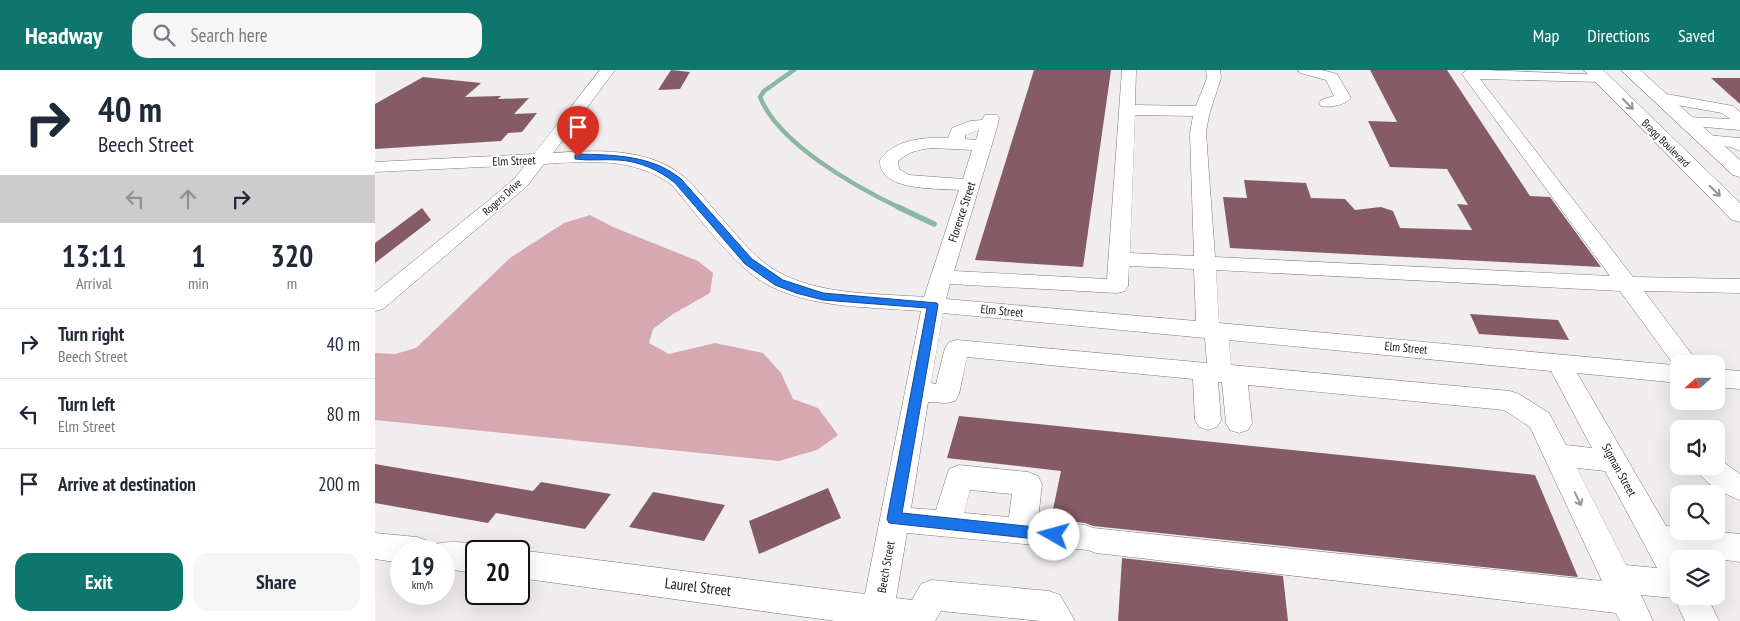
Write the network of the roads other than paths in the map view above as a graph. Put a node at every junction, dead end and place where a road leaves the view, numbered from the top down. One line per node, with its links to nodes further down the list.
1 (608, 70): 19 (street, Rogers Drive)
2 (1129, 70): 10 (street)
3 (1213, 70): 11 (street)
4 (1305, 70): 9 (street)
5 (1629, 70): 8 (main road)
6 (1468, 72): 7 (street); 27 (street)
7 (1597, 74): 23 (main road, Bragg Boulevard, one-way to 23)
8 (1661, 98): 12 (street); 13 (main road)
9 (1327, 103)
10 (1127, 110): 11 (street); 24 (street)
11 (1202, 111): 25 (street)
12 (1740, 120)
13 (1687, 122): 14 (street); 15 (main road)
14 (1740, 125)
15 (1707, 140): 18 (street); 21 (main road)
16 (958, 144): 17 (street); 17 (street, Florence Street); 22 (street)
17 (983, 146): 22 (street, Florence Street)
18 (1740, 146)
19 (537, 160): 20 (street, Elm Street); 29 (street, Rogers Drive); 30 (street, Elm Street)
20 (375, 167)
21 (1740, 171)
22 (970, 185): 26 (street, Florence Street)
23 (1740, 216)
24 (1119, 259): 25 (street); 26 (street)
25 (1205, 263): 27 (street); 31 (street)
26 (941, 277): 30 (street, Florence Street)
27 (1628, 284): 28 (street); 32 (street)
28 (1740, 286)
29 (375, 304)
30 (933, 305): 31 (street, Elm Street); 38 (street, Beech Street)
31 (1212, 330): 33 (street, Elm Street); 34 (street)
32 (1680, 355)
33 (1558, 362): 35 (street, Elm Street); 42 (street, Sigman Street)
34 (1220, 373): 38 (street); 39 (street); 40 (street); 41 (street)
35 (1670, 373)
36 (1725, 379): 37 (street)
37 (1740, 380)
38 (917, 391): 45 (street, Beech Street)
39 (1208, 420)
40 (1239, 423)
41 (1557, 455): 42 (street); 55 (street, one-way to 55)
42 (1614, 461): 48 (street, Sigman Street)
43 (1718, 475): 44 (street)
44 (1740, 488)
45 (894, 519): 46 (street); 57 (street, Beech Street)
46 (947, 523): 47 (street); 47 (street)
47 (1022, 531): 55 (street)
48 (1657, 538): 51 (street); 52 (street, Sigman Street)
49 (375, 546): 50 (street)
50 (390, 548)
51 (1740, 548)
52 (1670, 562)
53 (530, 566): 57 (street, Laurel Street)
54 (1670, 587): 55 (street)
55 (1627, 600)
56 (1694, 605): 60 (street)
57 (877, 616): 58 (street, Laurel Street)
58 (919, 619): 59 (street)
59 (1059, 621)
60 (1703, 621)

